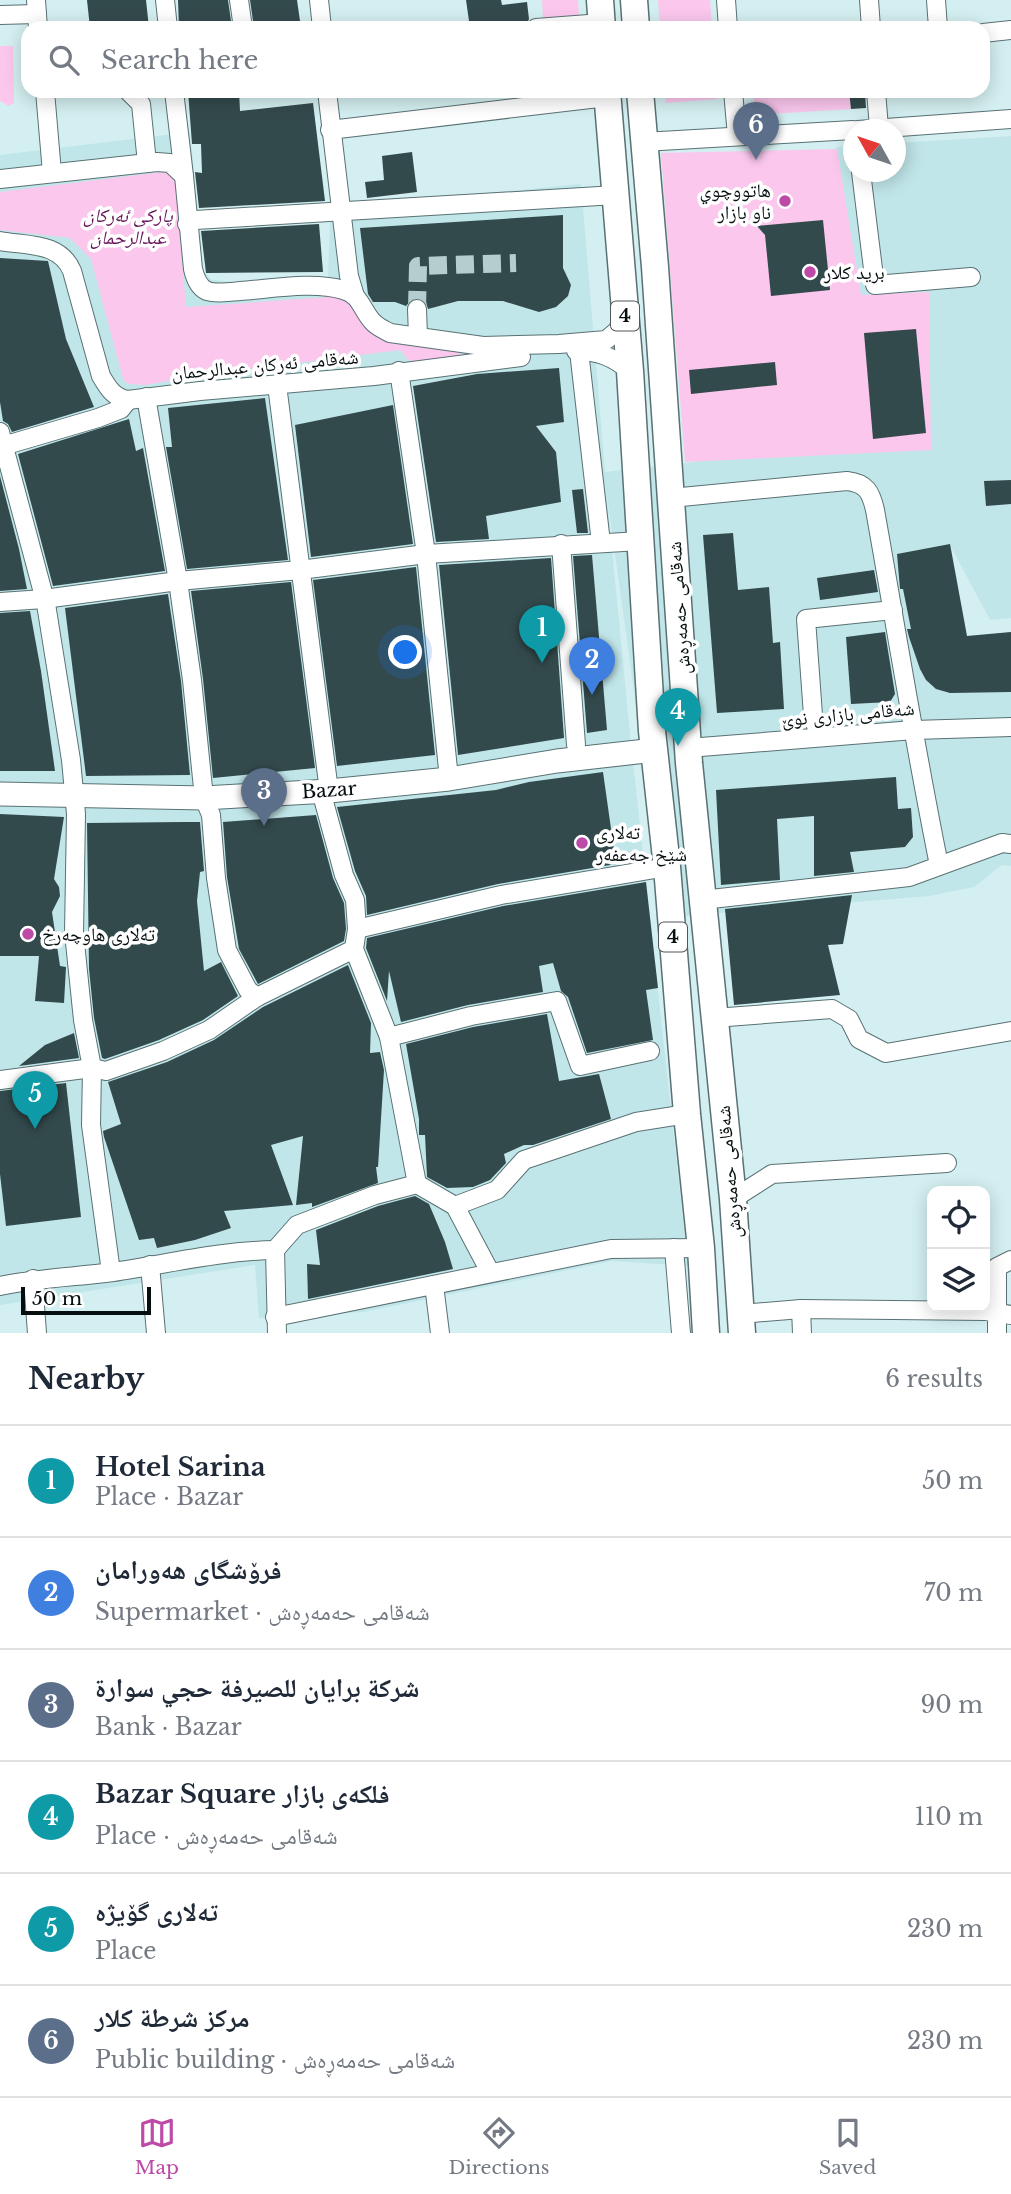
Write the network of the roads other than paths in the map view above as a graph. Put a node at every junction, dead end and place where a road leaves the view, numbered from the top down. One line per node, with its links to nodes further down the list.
1 (165, 0): 11 (street)
2 (239, 0): 12 (street)
3 (319, 0): 13 (street)
4 (634, 0): 15 (highway)
5 (726, 0): 16 (street)
6 (869, 0): 17 (street)
7 (936, 0): 18 (street)
8 (37, 14): 9 (street)
9 (0, 15)
10 (602, 17): 14 (street)
11 (167, 21)
12 (242, 21)
13 (321, 21)
14 (578, 21)
15 (636, 21)
16 (728, 21)
17 (870, 21)
18 (938, 21)
19 (1011, 30): 20 (street)
20 (990, 32)
21 (45, 98): 38 (street)
22 (135, 98): 37 (street)
23 (175, 98): 39 (street)
24 (328, 98): 33 (street)
25 (576, 98): 33 (street)
26 (607, 98): 42 (highway, شەقامی حەمەڕەش / 4)
27 (640, 98): 36 (highway, شەقامی حەمەڕەش / 4)
28 (734, 98): 35 (street)
29 (877, 98): 30 (street)
30 (878, 119)
31 (1011, 119): 32 (street)
32 (906, 126)
33 (330, 130): 43 (street)
34 (843, 131): 35 (street)
35 (737, 136): 36 (street)
36 (643, 142): 58 (highway, شەقامی حەمەڕەش / 4)
37 (147, 163): 38 (street); 39 (street)
38 (52, 173): 40 (street)
39 (184, 176): 44 (street)
40 (0, 180)
41 (862, 182): 46 (street)
42 (616, 195): 43 (street); 49 (highway, شەقامی حەمەڕەش / 4)
43 (341, 212): 44 (street); 47 (street)
44 (187, 225): 47 (street)
45 (0, 241): 56 (street)
46 (971, 278)
47 (355, 296): 50 (street, شەقامی ئەرکان عبدالرحمان)
48 (417, 309): 50 (street)
49 (625, 316): 52 (street, شەقامی ئەرکان عبدالرحمان); 54 (highway, شەقامی حەمەڕەش / 4)
50 (418, 336): 52 (street, شەقامی ئەرکان عبدالرحمان)
51 (579, 351): 52 (street, شەقامی ئەرکان عبدالرحمان); 54 (street, شەقامی ئەرکان عبدالرحمان); 60 (street)
52 (471, 353): 53 (street, شەقامی ئەرکان عبدالرحمان)
53 (399, 371): 55 (street, شەقامی ئەرکان عبدالرحمان); 62 (street)
54 (630, 371): 59 (highway, شەقامی حەمەڕەش / 4)
55 (276, 385): 56 (street, شەقامی ئەرکان عبدالرحمان); 63 (street)
56 (137, 399): 57 (street); 64 (street)
57 (1, 439): 65 (street)
58 (671, 498): 67 (street); 72 (highway, شەقامی حەمەڕەش / 4)
59 (640, 541): 60 (street); 73 (highway, شەقامی حەمەڕەش / 4)
60 (601, 543): 61 (street)
61 (561, 544): 62 (street); 71 (street)
62 (426, 554): 63 (street); 74 (street)
63 (300, 570): 64 (street); 75 (street)
64 (178, 581): 65 (street); 78 (street)
65 (44, 598): 66 (street); 77 (street)
66 (0, 601)
67 (893, 610): 69 (street); 70 (street)
68 (1011, 727): 69 (street, شەقامی بازاری نوێ)
69 (914, 730): 70 (street, شەقامی بازاری نوێ); 80 (street)
70 (819, 737): 72 (street, شەقامی بازاری نوێ)
71 (576, 745)
72 (688, 748): 73 (highway); 82 (highway, شەقامی حەمەڕەش / 4)
73 (655, 750): 74 (main road, Bazar); 81 (highway, شەقامی حەمەڕەش / 4)
74 (449, 779): 75 (main road, Bazar)
75 (325, 791): 78 (main road, Bazar); 83 (street)
76 (0, 794): 77 (main road, Bazar)
77 (75, 797): 78 (main road, Bazar); 90 (street)
78 (204, 798): 85 (street)
79 (1011, 844): 80 (street)
80 (939, 865): 82 (street)
81 (667, 867): 83 (street); 92 (highway, شەقامی حەمەڕەش / 4)
82 (702, 900): 86 (highway, شەقامی حەمەڕەش / 4)
83 (357, 929): 84 (street)
84 (354, 949): 85 (street); 88 (street)
85 (257, 997): 90 (street)
86 (714, 1018): 87 (street); 95 (highway, شەقامی حەمەڕەش / 4)
87 (1011, 1031)
88 (389, 1038): 89 (street); 94 (street)
89 (650, 1051)
90 (92, 1068): 91 (street); 102 (street)
91 (0, 1080)
92 (687, 1114): 96 (street); 98 (highway, شەقامی حەمەڕەش / 4)
93 (947, 1163): 95 (street)
94 (417, 1184): 96 (street); 99 (street)
95 (733, 1199): 109 (highway, شەقامی حەمەڕەش / 4)
96 (455, 1206): 103 (street)
97 (674, 1248): 98 (street); 103 (street); 114 (street)
98 (701, 1248): 115 (highway, شەقامی حەمەڕەش / 4)
99 (275, 1250): 101 (street); 110 (street)
100 (1011, 1259): 108 (street)
101 (150, 1265): 102 (street); 112 (street)
102 (111, 1272): 104 (street)
103 (490, 1272): 105 (street)
104 (33, 1279): 106 (street); 111 (street)
105 (434, 1285): 110 (street); 113 (street)
106 (0, 1286)
107 (801, 1309): 108 (street); 109 (street); 116 (street)
108 (1003, 1314): 117 (street)
109 (742, 1323)
110 (276, 1325)
111 (37, 1333)
112 (156, 1333)
113 (440, 1333)
114 (681, 1333)
115 (706, 1333)
116 (802, 1333)
117 (997, 1333)

